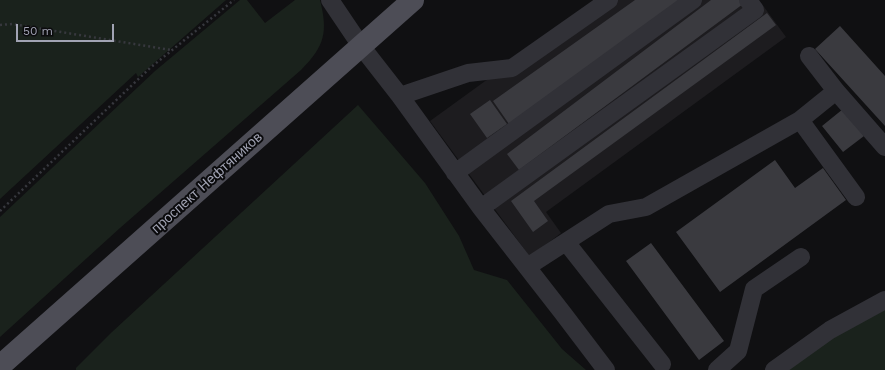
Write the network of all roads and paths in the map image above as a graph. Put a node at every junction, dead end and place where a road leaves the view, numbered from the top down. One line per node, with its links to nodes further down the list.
1 (234, 0): 9 (path)
2 (330, 0): 8 (street)
3 (414, 0): 8 (main road, проспект Нефтяников)
4 (609, 0): 12 (street)
5 (692, 0): 15 (street)
6 (748, 0): 17 (street)
7 (0, 25): 9 (path)
8 (361, 46): 12 (street); 24 (main road, проспект Нефтяников)
9 (172, 51): 18 (path)
10 (809, 56): 11 (street)
11 (836, 91): 13 (street); 14 (street)
12 (400, 96): 15 (street)
13 (800, 120): 16 (street); 19 (street)
14 (885, 147)
15 (455, 173): 17 (street)
16 (856, 197)
17 (481, 208): 21 (street)
18 (0, 211)
19 (566, 242): 21 (street); 23 (street)
20 (801, 256): 26 (street)
21 (527, 267): 25 (street)
22 (885, 300): 27 (street)
23 (662, 364)
24 (0, 366)
25 (606, 370)
26 (717, 370)
27 (774, 370)

